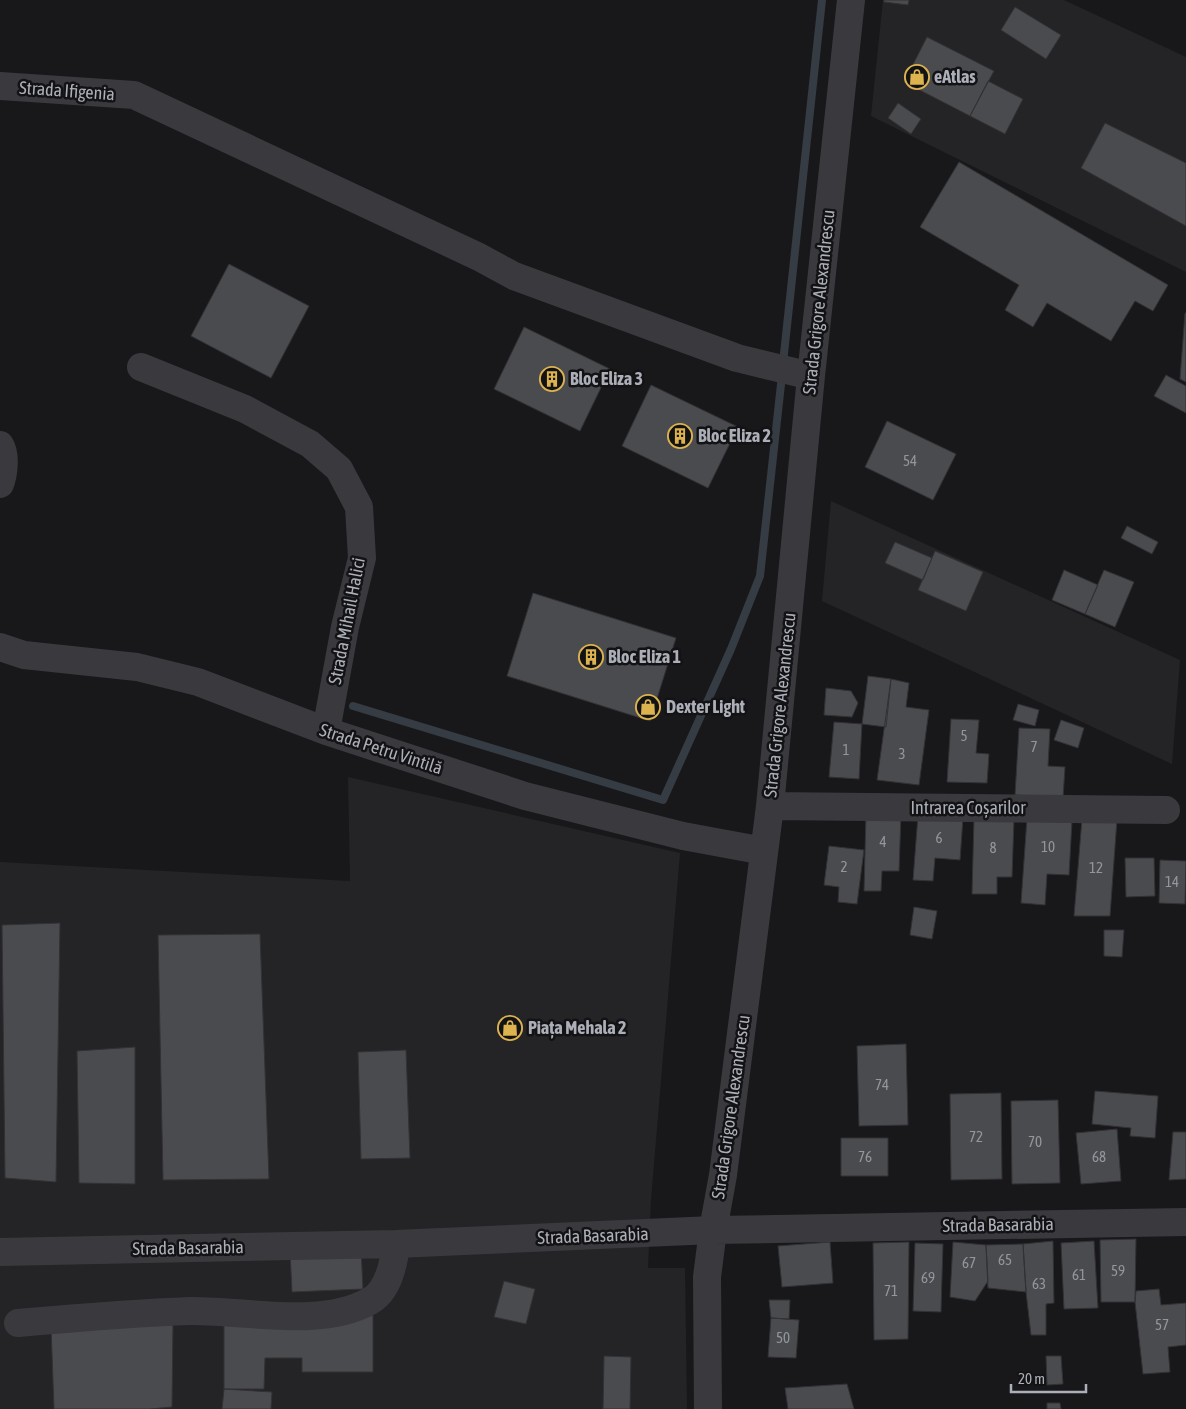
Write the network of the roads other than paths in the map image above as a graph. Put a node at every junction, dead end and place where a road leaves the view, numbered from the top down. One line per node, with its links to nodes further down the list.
1 (851, 0): 4 (street, Strada Grigore Alexandrescu)
2 (0, 86): 4 (street, Strada Ifigenia)
3 (141, 367): 8 (street, Strada Mihail Halici)
4 (804, 374): 9 (street, Strada Grigore Alexandrescu)
5 (0, 445): 6 (street)
6 (0, 484)
7 (0, 647): 8 (street, Strada Petru Vintilă)
8 (326, 731): 11 (street, Strada Petru Vintilă)
9 (770, 806): 10 (street, Intrarea Coșarilor); 11 (street, Strada Grigore Alexandrescu)
10 (1166, 810)
11 (764, 851): 13 (street, Strada Grigore Alexandrescu)
12 (1186, 1222): 13 (street, Strada Basarabia)
13 (713, 1230): 14 (street, Strada Basarabia); 17 (street, Strada Grigore Alexandrescu)
14 (396, 1244): 15 (street, Strada Basarabia); 16 (street)
15 (0, 1252)
16 (18, 1323)
17 (708, 1409)

